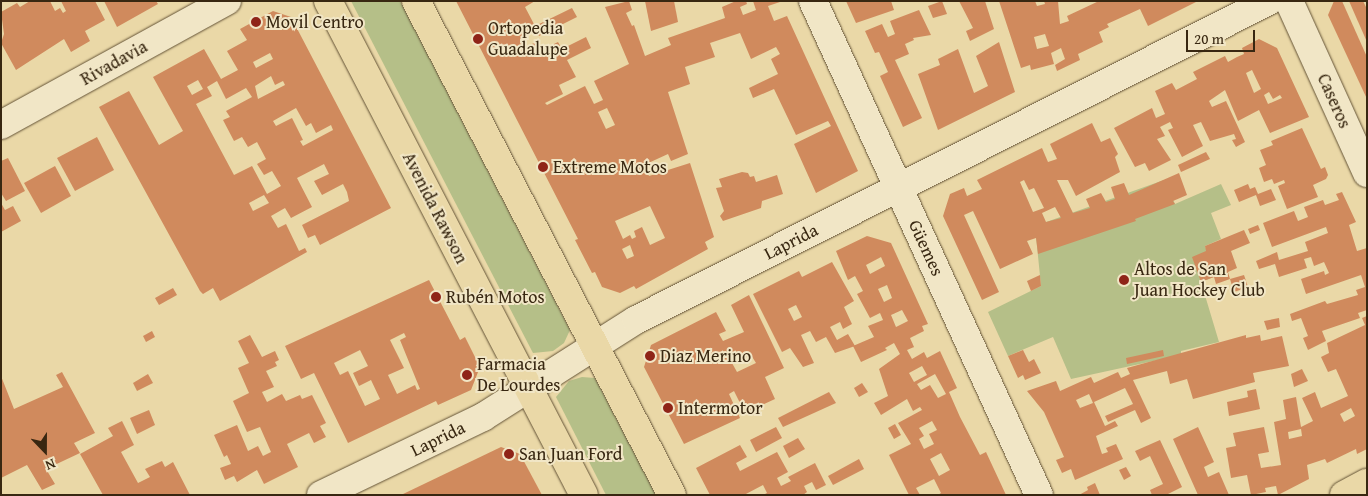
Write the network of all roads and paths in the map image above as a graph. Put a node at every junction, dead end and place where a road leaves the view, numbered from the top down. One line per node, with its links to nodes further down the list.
1 (227, 1): 7 (street, Rivadavia)
2 (328, 1): 11 (main road, Avenida Rawson)
3 (416, 1): 10 (main road)
4 (813, 1): 9 (street, Güemes)
5 (1269, 1): 9 (street, Laprida)
6 (1289, 1): 8 (street, Caseros)
7 (1, 125)
8 (1367, 173)
9 (898, 188): 10 (street, Laprida); 16 (street, Güemes)
10 (595, 345): 11 (street, Laprida); 15 (main road)
11 (529, 388): 13 (street, Laprida); 14 (main road, Avenida Rawson)
12 (1367, 483): 17 (main road)
13 (321, 495)
14 (584, 495)
15 (672, 495)
16 (1039, 495)
17 (1344, 495)

